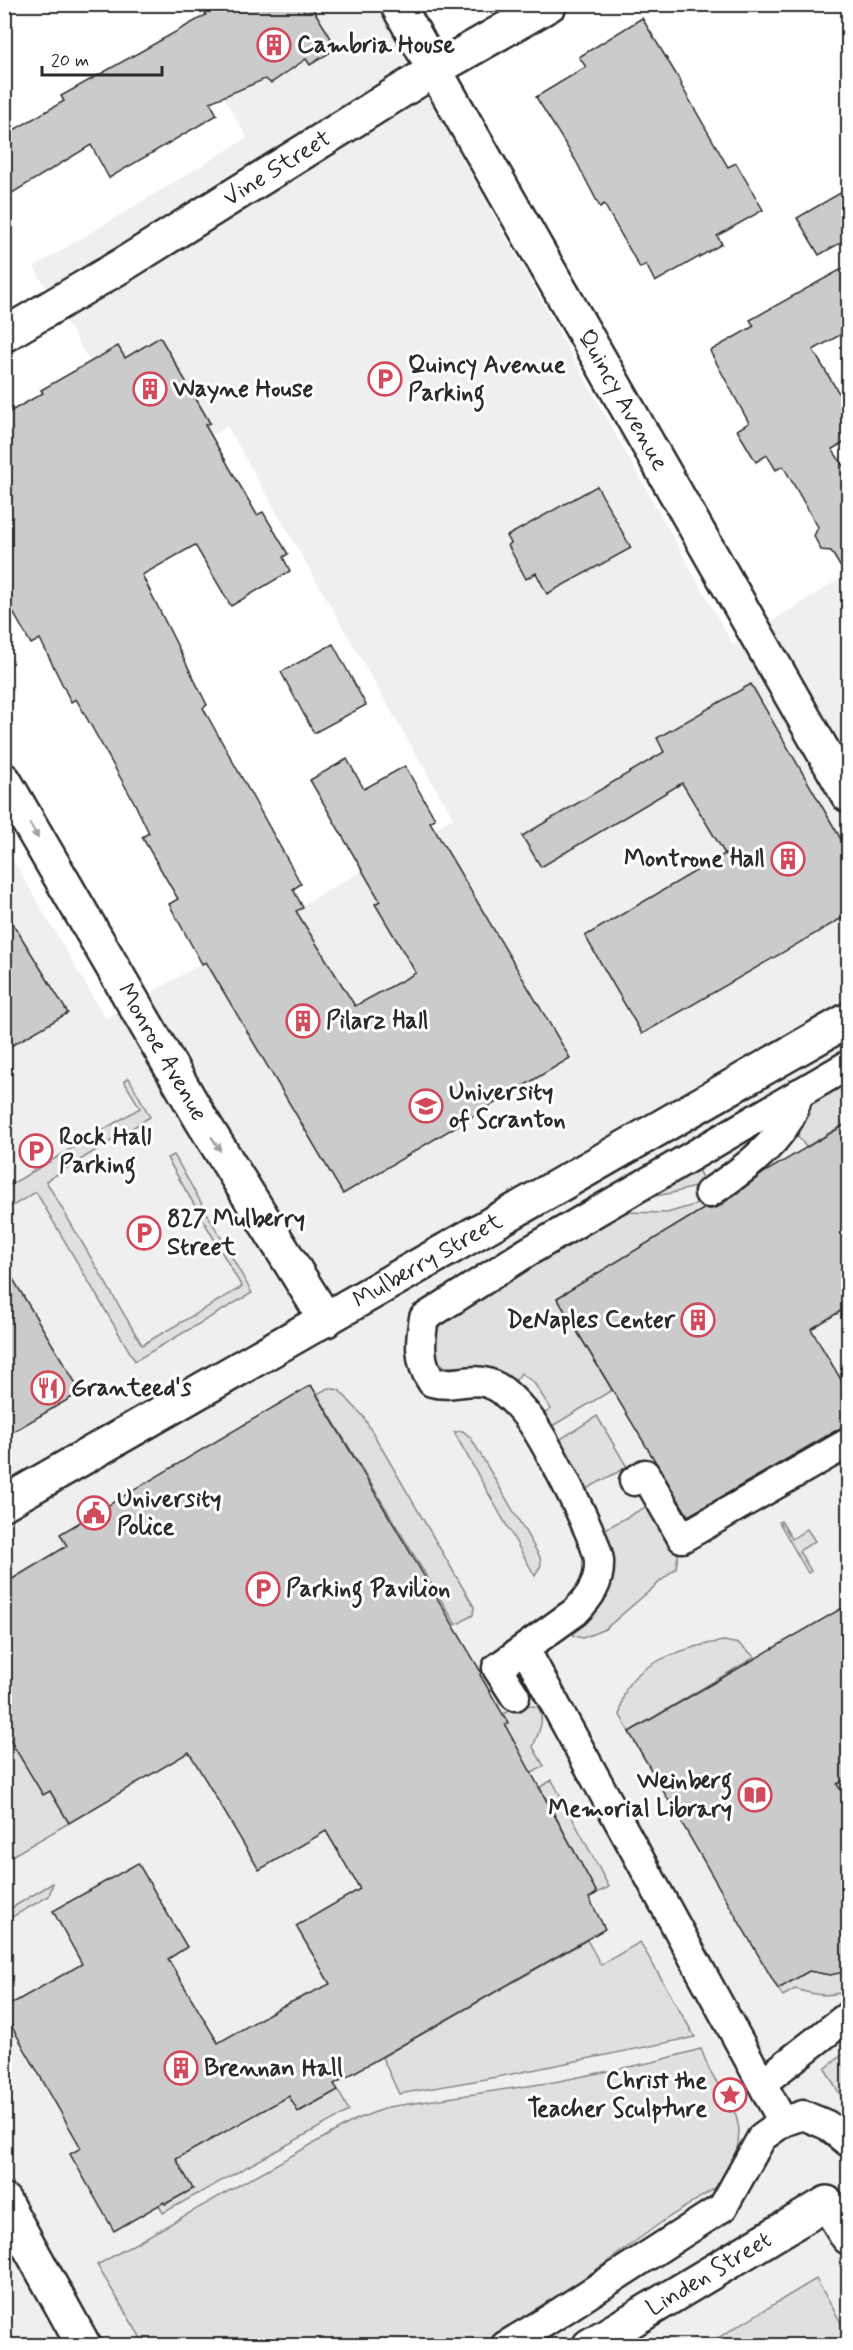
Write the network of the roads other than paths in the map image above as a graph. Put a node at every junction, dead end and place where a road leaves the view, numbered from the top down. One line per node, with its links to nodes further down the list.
1 (397, 4): 3 (street, Quincy Avenue)
2 (550, 4): 3 (street, Vine Street)
3 (436, 69): 4 (street, Vine Street); 6 (street, Quincy Avenue)
4 (4, 335)
5 (4, 780): 11 (street, Monroe Avenue, one-way to 11)
6 (849, 795)
7 (849, 1020): 11 (street, Mulberry Street)
8 (849, 1065): 9 (street)
9 (800, 1093): 10 (street); 16 (street)
10 (709, 1193)
11 (326, 1320): 14 (street, Mulberry Street)
12 (847, 1448): 13 (street)
13 (634, 1480)
14 (4, 1503)
15 (849, 2016): 16 (street)
16 (762, 2083): 17 (street)
17 (783, 2122): 18 (street); 22 (street)
18 (849, 2142)
19 (4, 2201): 21 (street)
20 (849, 2237): 23 (street, Linden Street)
21 (84, 2346)
22 (505, 2346)
23 (589, 2346)

